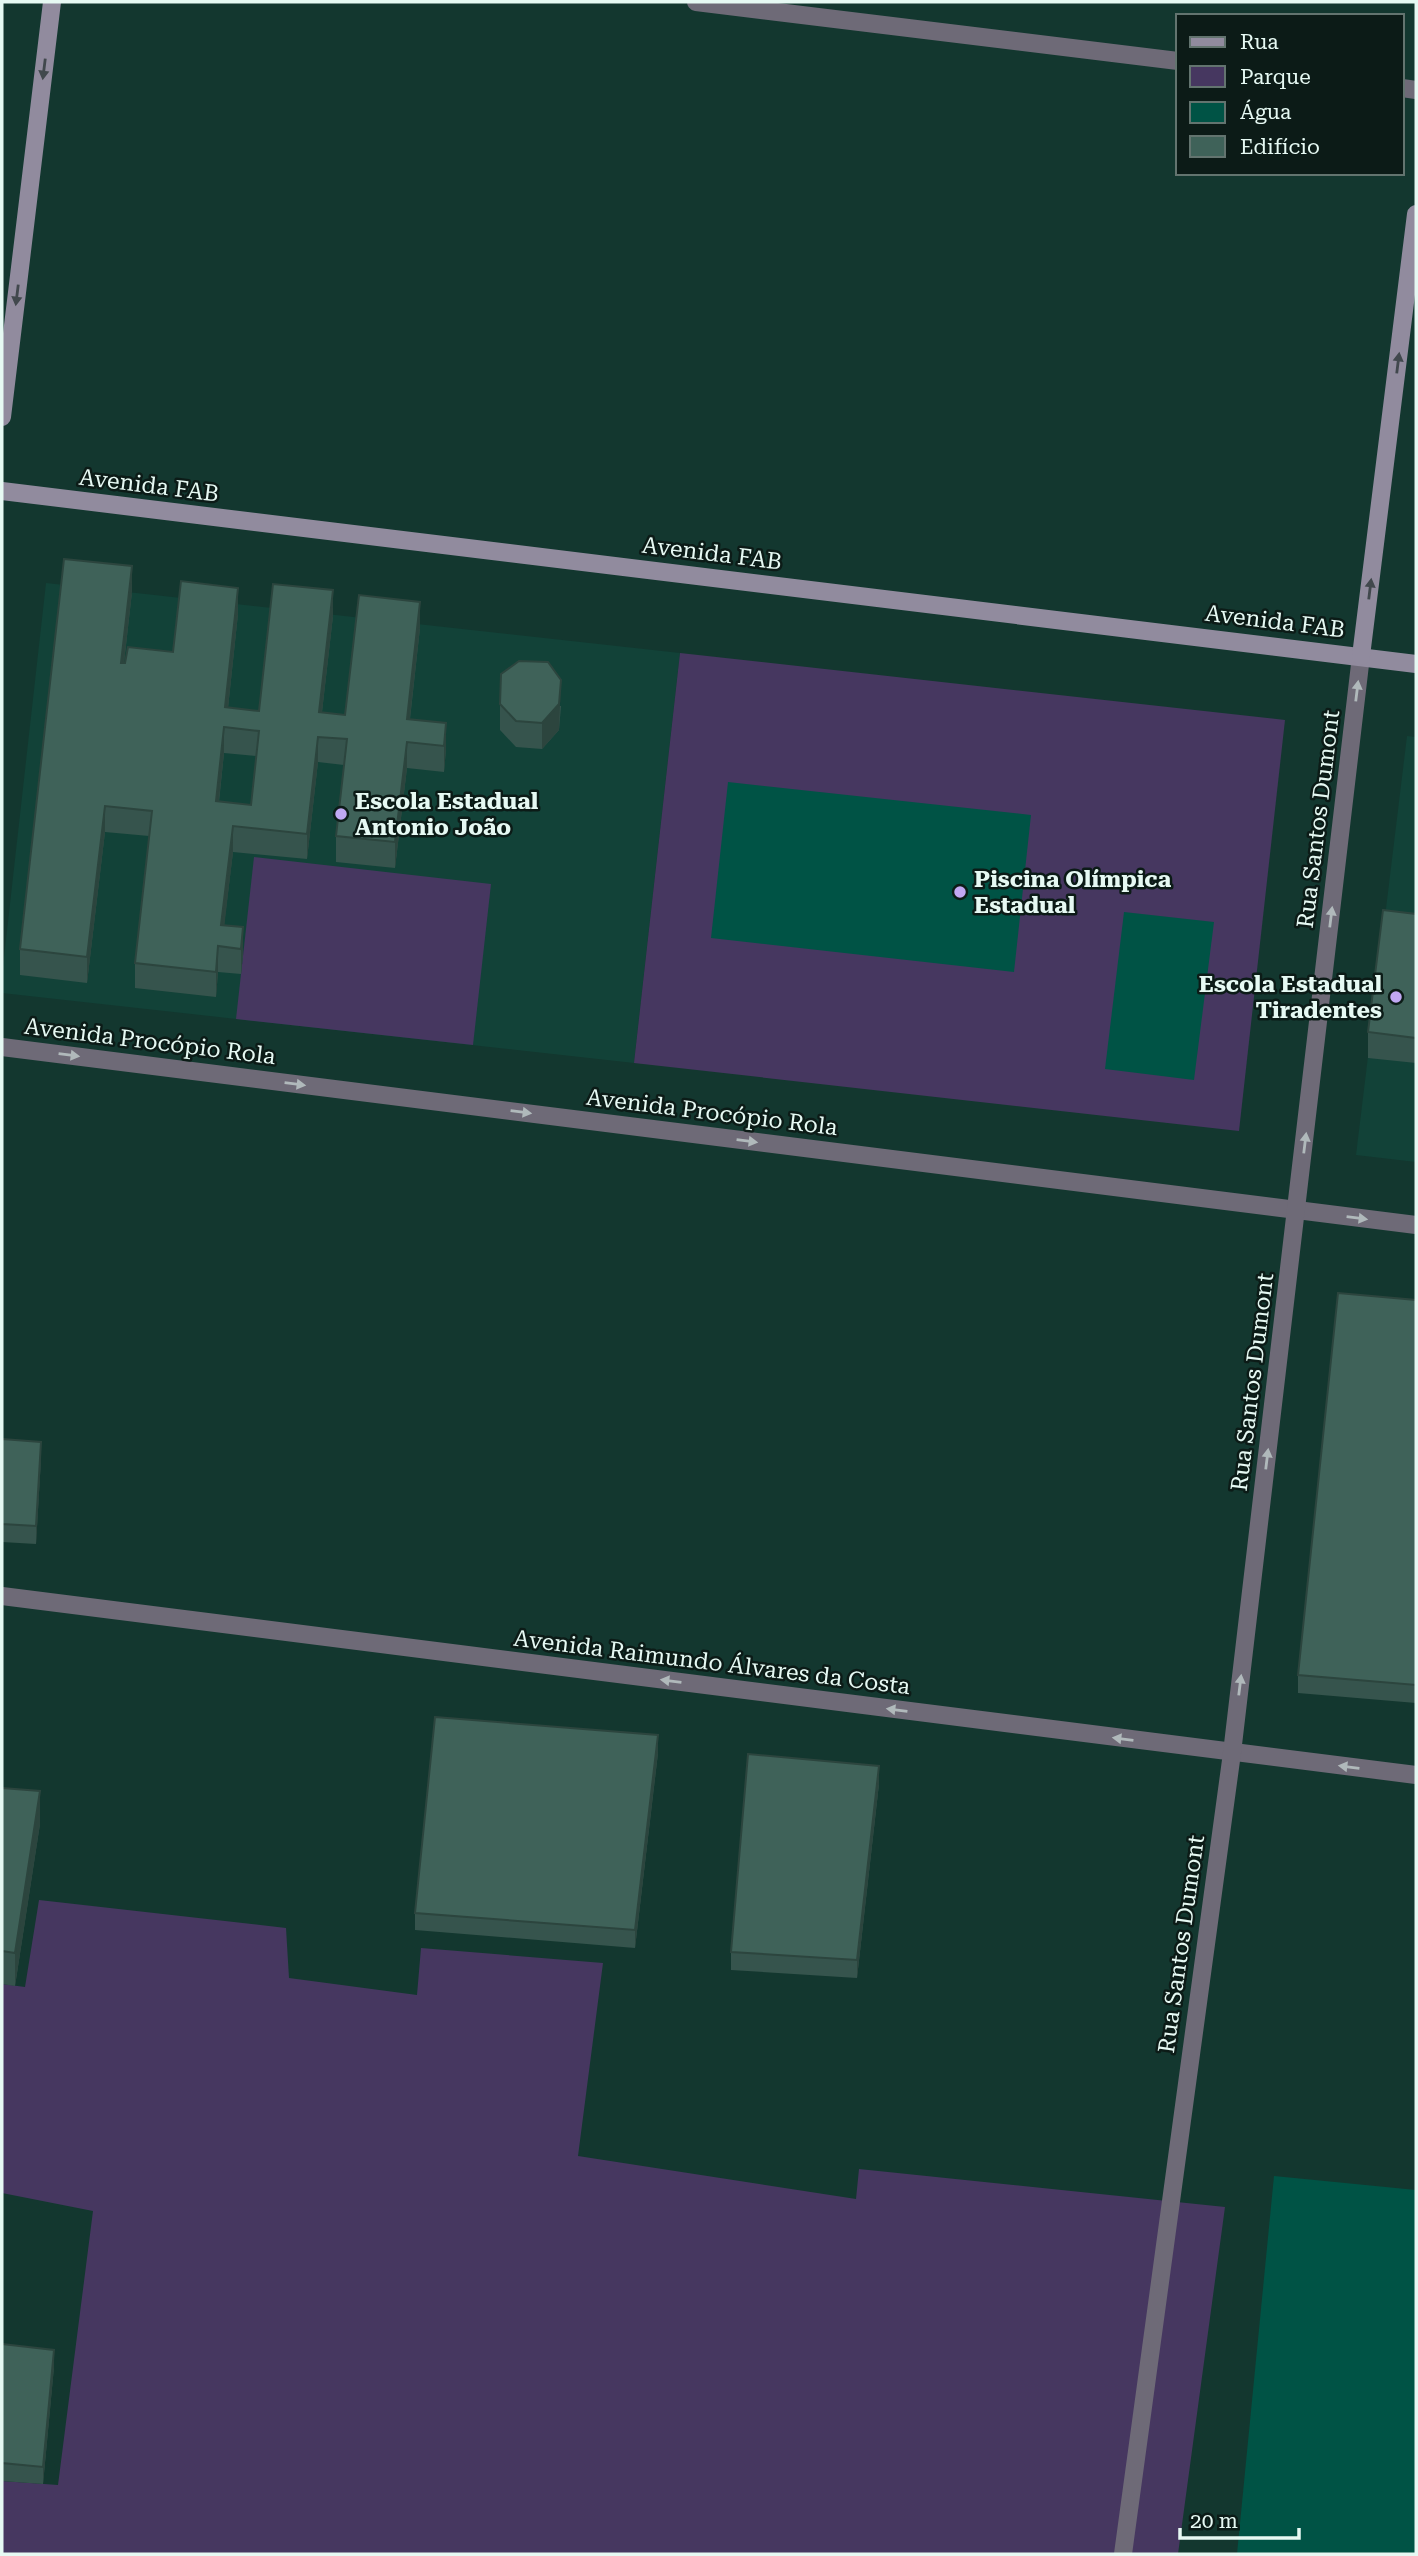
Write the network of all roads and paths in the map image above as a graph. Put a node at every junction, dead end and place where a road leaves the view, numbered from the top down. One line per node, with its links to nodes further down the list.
1 (52, 2): 5 (main road, one-way to 5)
2 (695, 2): 3 (street)
3 (1176, 61)
4 (1416, 214): 7 (main road, Rua Santos Dumont, one-way to 4)
5 (2, 417)
6 (2, 491): 7 (main road, Avenida FAB)
7 (1361, 656): 8 (main road, Avenida FAB); 10 (street, Rua Santos Dumont, one-way to 7)
8 (1416, 664)
9 (2, 1047): 10 (street, Avenida Procópio Rola, one-way to 10)
10 (1297, 1210): 11 (street, Avenida Procópio Rola, one-way to 11); 13 (street, Rua Santos Dumont, one-way to 10)
11 (1416, 1225)
12 (2, 1596): 13 (street, Avenida Raimundo Álvares da Costa, one-way to 12)
13 (1232, 1753): 14 (street, Avenida Raimundo Álvares da Costa, one-way to 13); 15 (street, Rua Santos Dumont)
14 (1416, 1775)
15 (1122, 2554)

